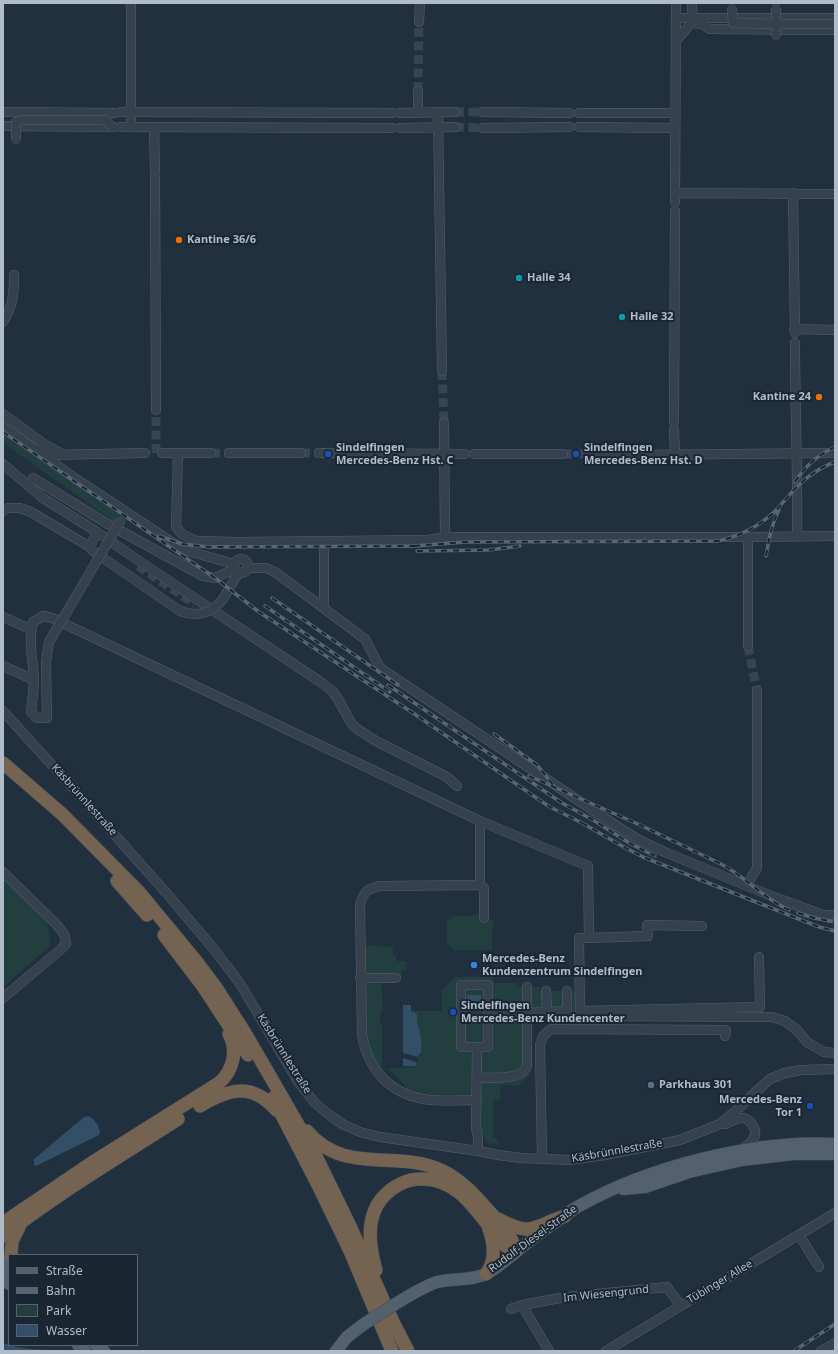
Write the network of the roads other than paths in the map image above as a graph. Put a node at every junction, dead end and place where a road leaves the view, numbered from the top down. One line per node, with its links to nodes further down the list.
1 (131, 3): 18 (street)
2 (420, 3): 10 (street)
3 (676, 3): 8 (street)
4 (686, 3): 7 (street)
5 (732, 8): 11 (street, bridge)
6 (776, 8): 11 (street, bridge)
7 (692, 14): 8 (street); 9 (street); 13 (street); 15 (street)
8 (676, 18): 15 (street)
9 (835, 18)
10 (419, 22)
11 (776, 24): 12 (street, bridge); 14 (street, bridge)
12 (835, 24)
13 (835, 30)
14 (776, 36)
15 (676, 41): 23 (street)
16 (418, 91): 21 (street)
17 (3, 112): 18 (street)
18 (122, 112): 21 (street); 26 (street)
19 (455, 112): 22 (street)
20 (482, 112): 23 (street)
21 (418, 113): 22 (street)
22 (438, 113): 29 (street)
23 (675, 113): 31 (street)
24 (3, 126): 25 (street)
25 (116, 127): 26 (street); 32 (street, bridge)
26 (131, 127): 27 (street)
27 (154, 127): 29 (street); 41 (street)
28 (455, 127): 29 (street)
29 (438, 128): 40 (street)
30 (482, 128): 31 (street)
31 (675, 128): 33 (street)
32 (16, 140)
33 (793, 193): 34 (street); 38 (street)
34 (835, 194)
35 (675, 211): 58 (street)
36 (14, 275): 37 (street)
37 (3, 322)
38 (835, 330)
39 (794, 343): 52 (street)
40 (442, 371)
41 (156, 410)
42 (3, 414): 54 (street)
43 (444, 422): 51 (street)
44 (3, 427): 59 (street)
45 (145, 453): 54 (street)
46 (162, 453): 47 (street)
47 (178, 453): 48 (street); 69 (street)
48 (212, 453)
49 (229, 453): 55 (street)
50 (319, 453): 51 (street)
51 (445, 453): 56 (street); 67 (street)
52 (796, 453): 53 (street); 58 (street); 65 (street)
53 (835, 453)
54 (62, 454): 59 (street)
55 (301, 454)
56 (563, 454)
57 (586, 454): 58 (street)
58 (675, 454)
59 (48, 455): 63 (street)
60 (3, 464): 64 (street)
61 (33, 478): 74 (street)
62 (3, 511): 72 (street)
63 (123, 516): 74 (street); 80 (street, bridge)
64 (97, 532): 71 (street); 72 (street)
65 (797, 536): 66 (street); 68 (street)
66 (835, 536)
67 (445, 537): 68 (street); 70 (street)
68 (748, 537): 78 (street)
69 (239, 542): 70 (street); 74 (street)
70 (325, 542): 75 (street)
71 (117, 546): 73 (street); 85 (street)
72 (90, 547): 74 (street, bridge)
73 (138, 566)
74 (239, 566): 75 (street)
75 (324, 608): 89 (street)
76 (3, 617): 77 (street)
77 (32, 630): 80 (street); 86 (street)
78 (748, 646)
79 (3, 666): 80 (street)
80 (34, 680)
81 (757, 691): 89 (street)
82 (3, 711): 116 (street, Käsbrünnlestraße)
83 (3, 763): 111 (highway)
84 (3, 774): 95 (highway)
85 (457, 786)
86 (480, 821): 88 (street); 93 (street)
87 (3, 872): 101 (street)
88 (480, 885): 91 (street); 96 (street)
89 (747, 885): 90 (street)
90 (835, 916)
91 (484, 918)
92 (702, 926): 93 (street)
93 (589, 938): 94 (street)
94 (759, 957)
95 (190, 968): 113 (highway); 120 (highway)
96 (360, 978): 97 (street); 112 (street)
97 (396, 978)
98 (527, 987): 105 (street)
99 (546, 991): 104 (street)
100 (567, 991): 102 (street)
101 (3, 998)
102 (566, 1011): 104 (street); 108 (street)
103 (488, 1012): 105 (street); 107 (street); 107 (street)
104 (547, 1012): 105 (street)
105 (528, 1014): 110 (street)
106 (725, 1036): 119 (street)
107 (477, 1047): 110 (street)
108 (835, 1053)
109 (835, 1069): 114 (street, Käsbrünnlestraße)
110 (478, 1078): 112 (street)
111 (284, 1099): 126 (highway); 137 (highway)
112 (477, 1100): 116 (street)
113 (286, 1122): 125 (highway); 140 (highway)
114 (720, 1124): 117 (street); 119 (street, Käsbrünnlestraße)
115 (835, 1144): 117 (main road, Rudolf-Diesel-Straße)
116 (478, 1151): 119 (street, Käsbrünnlestraße)
117 (738, 1152): 121 (main road, Rudolf-Diesel-Straße)
118 (835, 1154): 121 (main road)
119 (542, 1159)
120 (93, 1162): 123 (highway); 127 (highway)
121 (608, 1192): 124 (main road, Rudolf-Diesel-Straße)
122 (835, 1213): 128 (street, Tübinger Allee)
123 (3, 1215)
124 (565, 1216): 126 (highway); 130 (main road, Rudolf-Diesel-Straße)
125 (22, 1221): 129 (highway); 131 (highway)
126 (491, 1221): 130 (highway); 133 (highway); 137 (highway)
127 (3, 1223)
128 (799, 1235): 132 (street); 135 (street, Tübinger Allee)
129 (3, 1236)
130 (515, 1252): 133 (main road, Rudolf-Diesel-Straße)
131 (11, 1254)
132 (819, 1267)
133 (486, 1274): 139 (main road, bridge)
134 (522, 1305): 135 (street, Im Wiesengrund); 136 (street, Im Wiesengrund); 142 (street)
135 (681, 1306): 143 (street, Tübinger Allee)
136 (511, 1310)
137 (394, 1324): 141 (highway)
138 (835, 1343): 144 (street)
139 (336, 1351)
140 (392, 1351)
141 (408, 1351)
142 (549, 1351)
143 (606, 1351)
144 (821, 1351)

